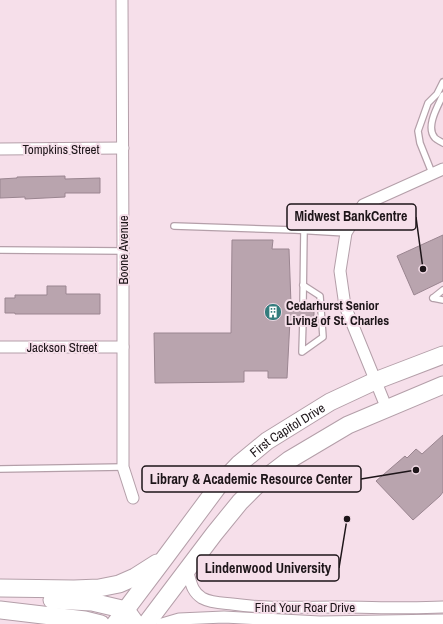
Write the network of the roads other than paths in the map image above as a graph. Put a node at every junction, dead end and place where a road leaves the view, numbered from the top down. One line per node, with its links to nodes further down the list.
1 (122, 0): 5 (street, Boone Avenue)
2 (443, 82): 8 (lane)
3 (443, 95): 4 (lane)
4 (443, 143)
5 (123, 148): 6 (street, Tompkins Street); 13 (street, Boone Avenue)
6 (0, 149)
7 (443, 169): 8 (street)
8 (432, 173): 11 (street)
9 (174, 226): 10 (lane)
10 (304, 230): 11 (lane); 14 (lane)
11 (346, 233): 24 (street)
12 (0, 250): 13 (lane)
13 (123, 251): 22 (street, Boone Avenue)
14 (303, 285): 19 (lane); 20 (lane)
15 (443, 290): 17 (lane)
16 (443, 296): 17 (lane)
17 (433, 298): 18 (lane)
18 (443, 300)
19 (303, 304)
20 (303, 320)
21 (0, 347): 22 (street, Jackson Street)
22 (123, 347): 27 (street, Boone Avenue)
23 (443, 356): 24 (main road, First Capitol Drive)
24 (376, 381): 26 (street); 30 (main road, First Capitol Drive)
25 (443, 385): 26 (main road, First Capitol Drive)
26 (386, 409): 31 (main road, First Capitol Drive)
27 (123, 467): 28 (lane); 29 (street, Boone Avenue)
28 (0, 468)
29 (133, 498)
30 (164, 559): 32 (main road); 35 (main road, First Capitol Drive)
31 (187, 570): 34 (street, Find Your Roar Drive); 42 (main road, First Capitol Drive)
32 (0, 588)
33 (0, 597): 35 (main road)
34 (443, 607)
35 (126, 610): 40 (main road, First Capitol Drive); 41 (main road)
36 (0, 611): 38 (main road); 39 (main road)
37 (443, 620): 43 (street, Find Your Roar Drive)
38 (42, 624)
39 (100, 624)
40 (115, 624)
41 (136, 624)
42 (146, 624)
43 (162, 624)

